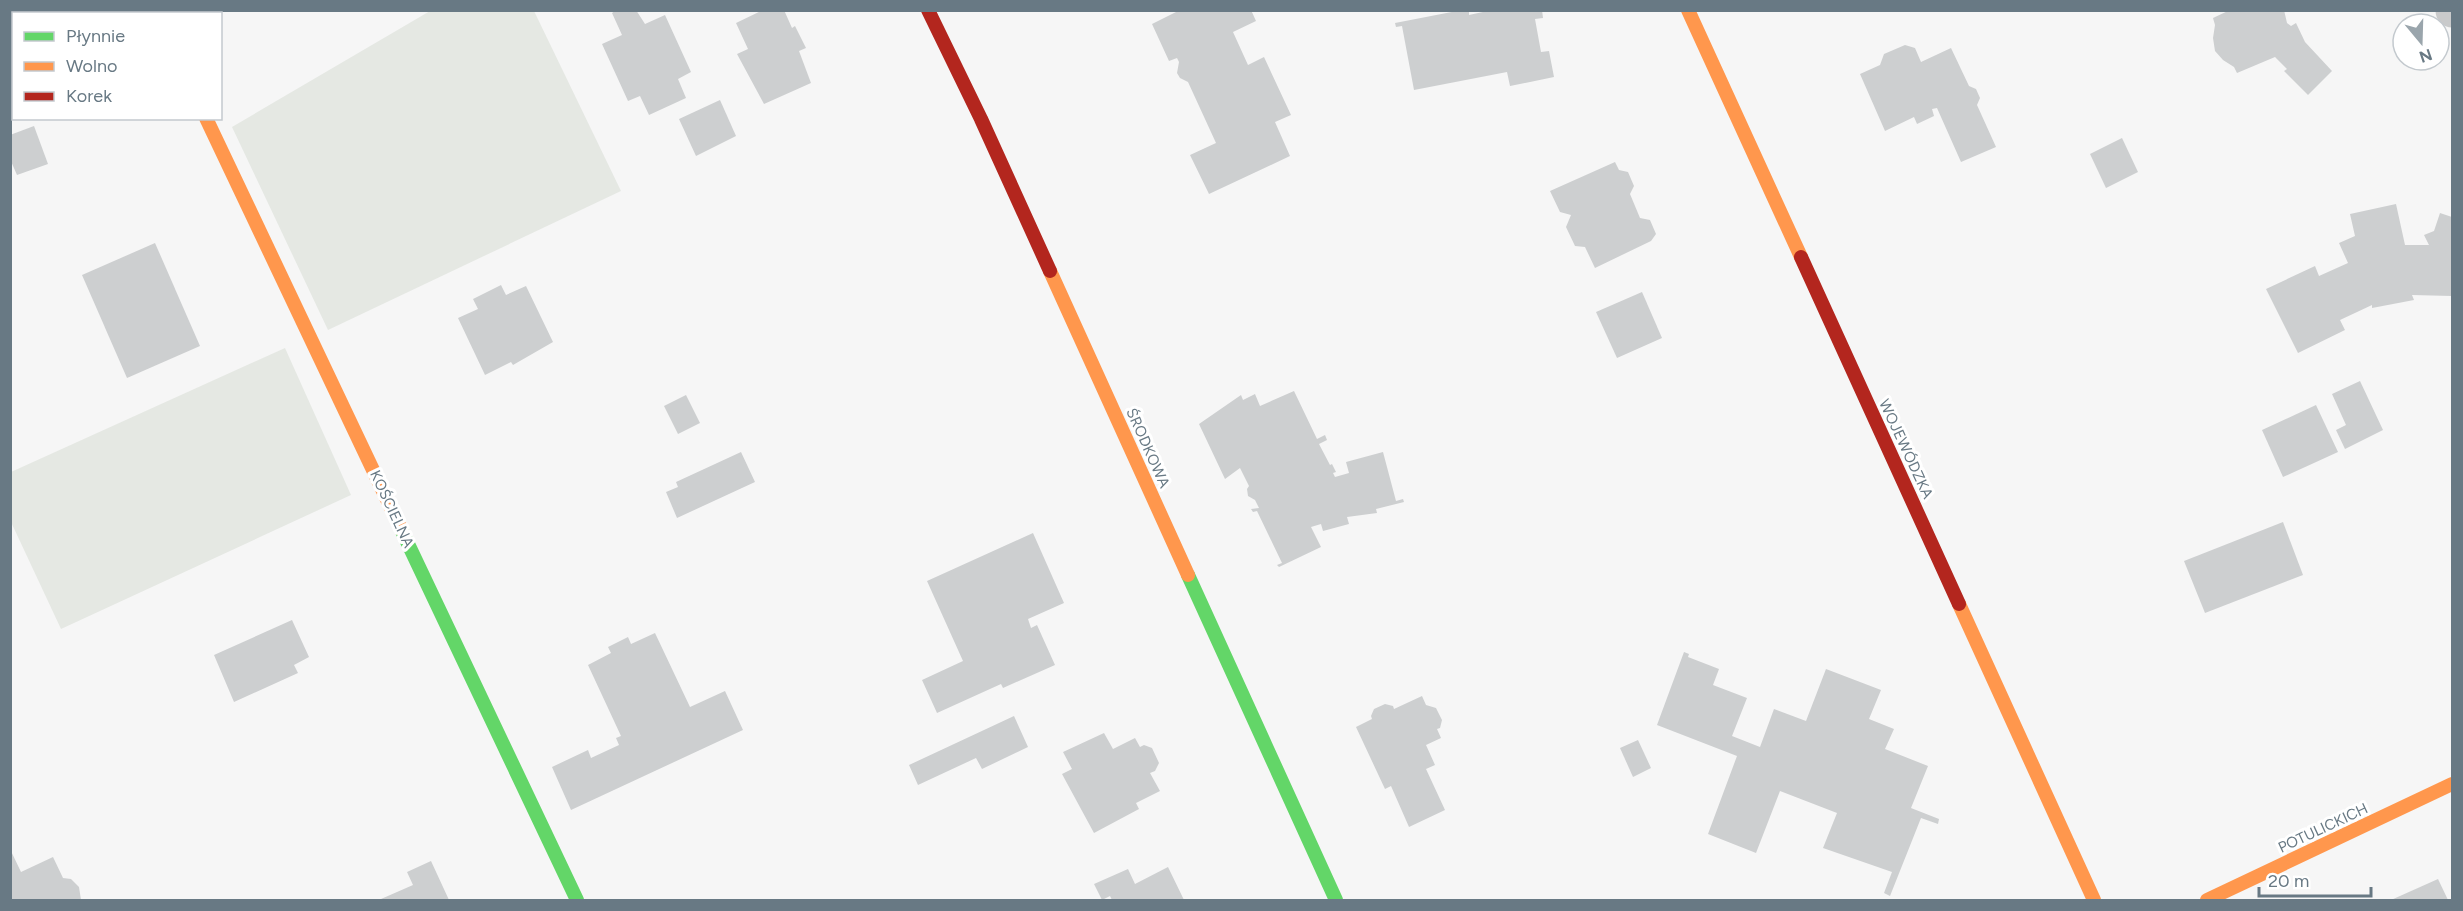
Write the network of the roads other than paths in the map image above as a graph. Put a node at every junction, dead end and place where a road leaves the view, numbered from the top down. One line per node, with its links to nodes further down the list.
1 (928, 10): 6 (street, ŚRODKOWA)
2 (1688, 10): 7 (street, WOJEWÓDZKA)
3 (208, 120): 5 (street, KOŚCIELNA)
4 (2452, 784): 8 (street, POTULICKICH)
5 (576, 900)
6 (1336, 900)
7 (2094, 900)
8 (2207, 900)

